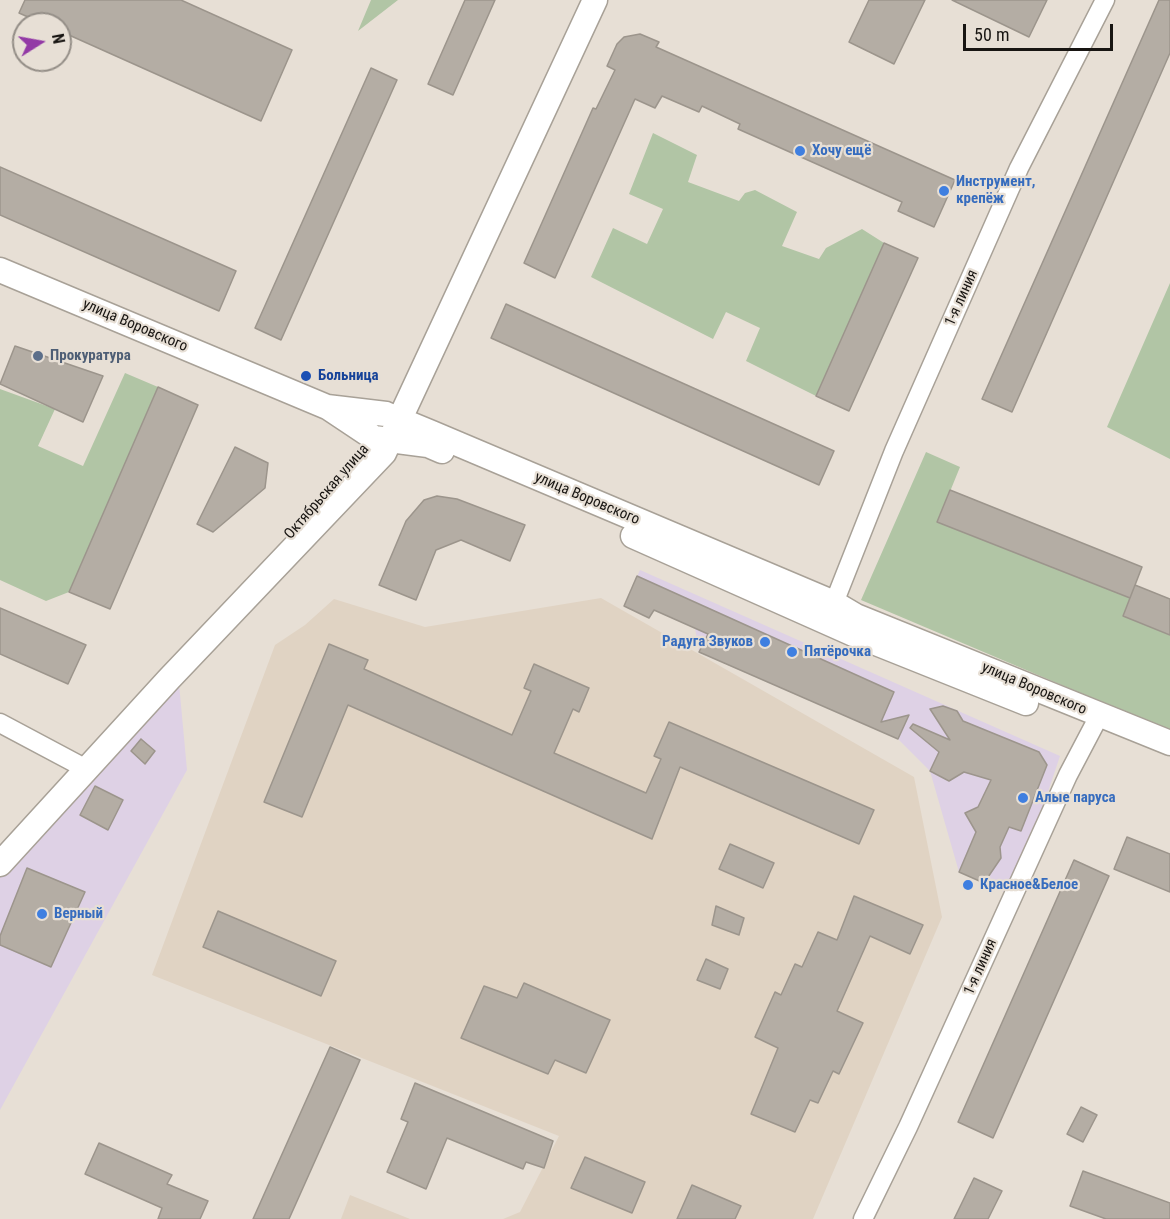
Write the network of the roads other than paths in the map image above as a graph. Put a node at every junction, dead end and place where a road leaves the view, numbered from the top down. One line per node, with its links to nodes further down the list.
1 (578, 0): 5 (street, Октябрьская улица)
2 (595, 0): 5 (street)
3 (1105, 0): 6 (street, 1-я линия)
4 (0, 270): 5 (street, улица Воровского)
5 (387, 428): 6 (street, улица Воровского); 8 (street); 11 (street, Октябрьская улица); 13 (street)
6 (834, 603): 8 (street, улица Воровского)
7 (0, 723): 11 (street)
8 (1097, 723): 9 (street, улица Воровского); 10 (street); 14 (street, 1-я линия)
9 (1170, 743)
10 (1170, 760)
11 (77, 764): 12 (street, Октябрьская улица)
12 (0, 847)
13 (0, 864)
14 (863, 1219)

